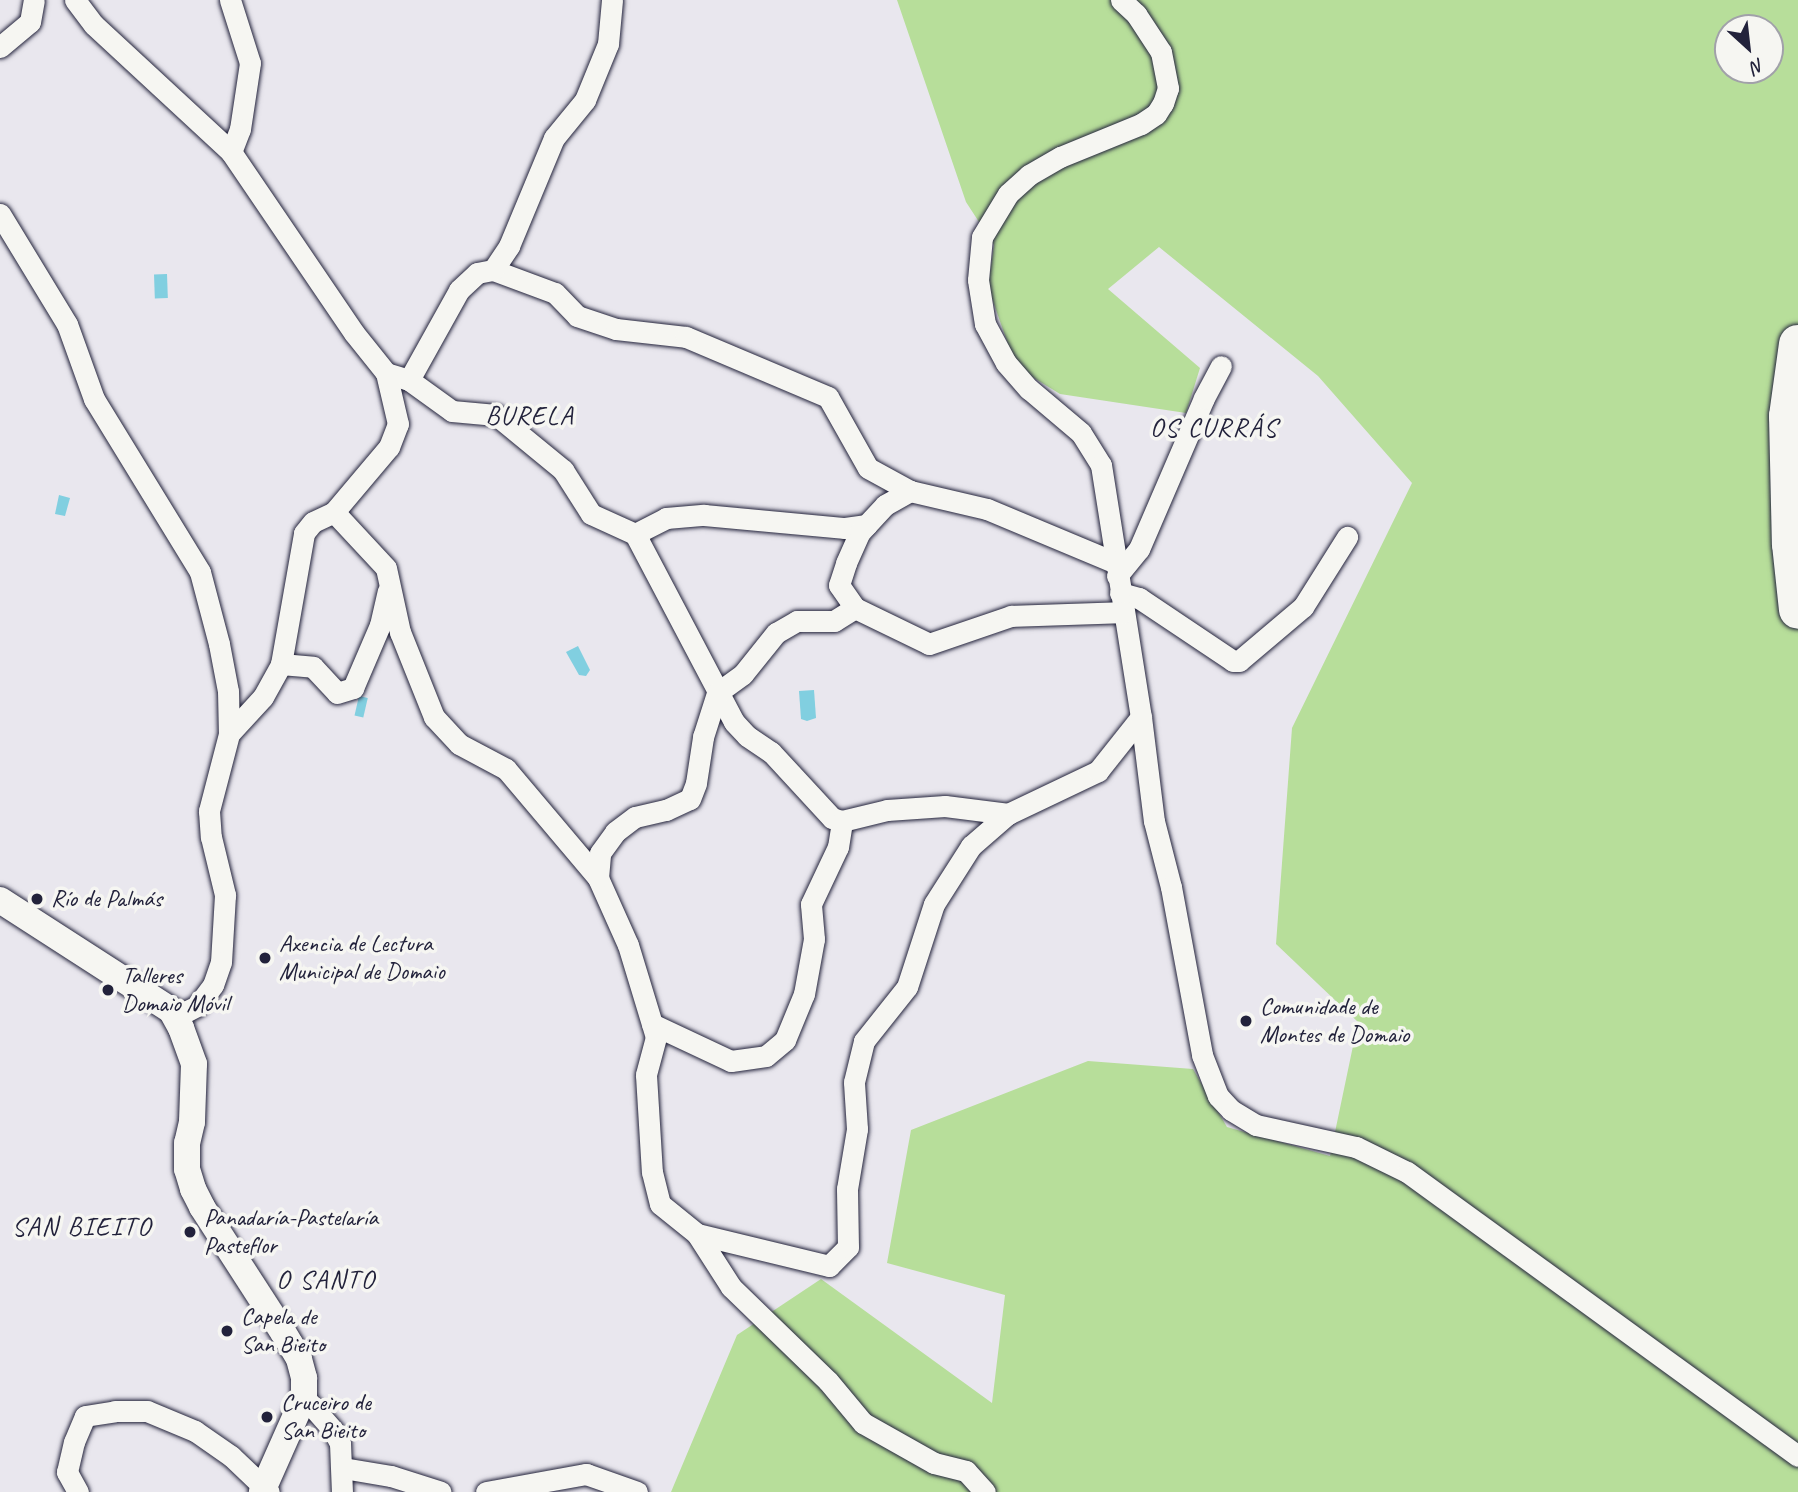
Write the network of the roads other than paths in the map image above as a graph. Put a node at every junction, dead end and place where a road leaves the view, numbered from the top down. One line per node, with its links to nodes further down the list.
1 (34, 0): 6 (street)
2 (75, 0): 7 (street)
3 (230, 0): 7 (street)
4 (612, 0): 9 (street)
5 (1121, 0): 20 (street)
6 (0, 47)
7 (231, 152): 12 (street)
8 (0, 214): 26 (street)
9 (493, 270): 13 (street); 14 (street)
10 (1798, 344): 22 (highway)
11 (1221, 366): 20 (street)
12 (386, 373): 13 (street); 15 (street)
13 (409, 380): 17 (street)
14 (910, 491): 16 (street); 20 (street)
15 (334, 512): 19 (street); 23 (street)
16 (867, 525): 17 (street); 21 (street)
17 (635, 534): 24 (street)
18 (1346, 537): 20 (street)
19 (390, 585): 23 (street); 29 (street)
20 (1119, 586): 21 (street); 25 (street)
21 (855, 608): 24 (street)
22 (1798, 610)
23 (281, 664): 26 (street)
24 (718, 693): 28 (street); 29 (street)
25 (1141, 717): 27 (street); 35 (street)
26 (229, 734): 31 (street)
27 (1008, 814): 28 (street); 33 (street)
28 (842, 821): 32 (street)
29 (598, 878): 32 (street)
30 (0, 900): 31 (street)
31 (171, 1010): 34 (street)
32 (652, 1024): 33 (street)
33 (697, 1234): 42 (street)
34 (304, 1397): 36 (street); 37 (street)
35 (1798, 1456)
36 (342, 1479): 39 (street)
37 (266, 1489): 38 (street)
38 (78, 1492)
39 (441, 1492)
40 (486, 1492): 41 (street)
41 (637, 1492)
42 (985, 1492)

